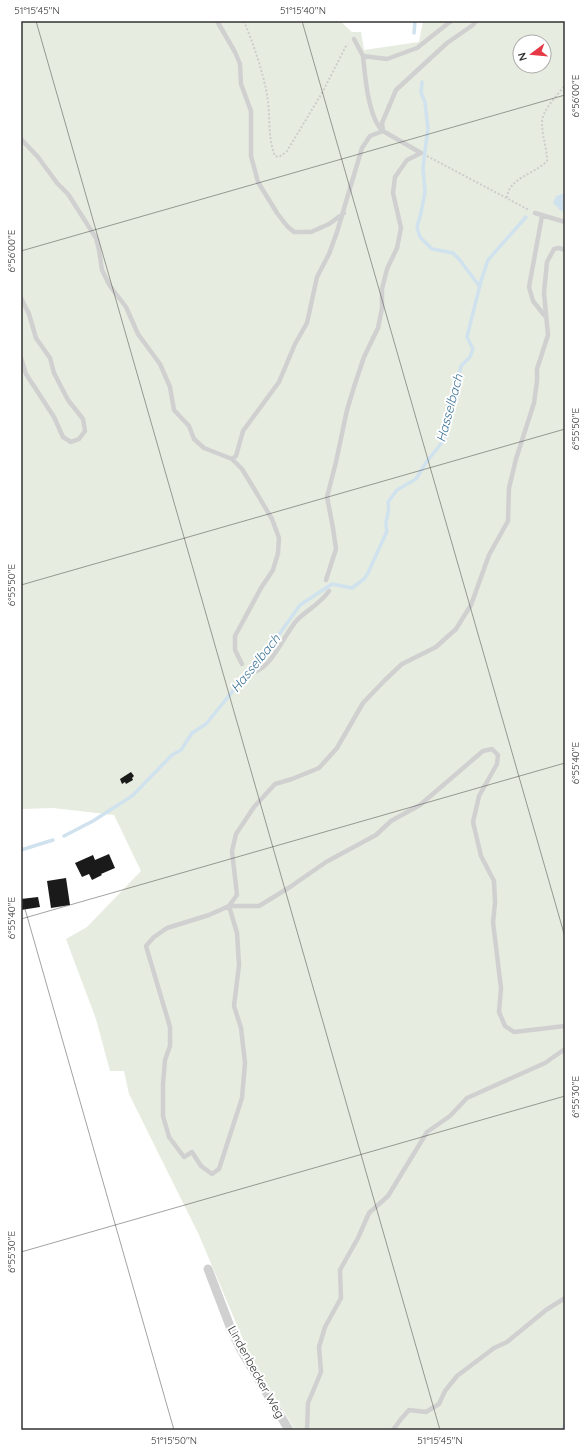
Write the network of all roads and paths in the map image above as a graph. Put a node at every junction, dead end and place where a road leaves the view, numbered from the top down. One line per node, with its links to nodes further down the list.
1 (217, 21): 12 (lane)
2 (244, 21): 5 (path)
3 (451, 21): 6 (lane)
4 (476, 21): 8 (lane)
5 (354, 39): 6 (lane)
6 (363, 56): 8 (lane)
7 (565, 85): 11 (path)
8 (383, 131): 12 (lane); 21 (lane)
9 (21, 139): 20 (lane)
10 (431, 159): 11 (path)
11 (507, 198): 13 (path)
12 (344, 213): 20 (lane)
13 (535, 213): 14 (lane)
14 (542, 216): 15 (lane); 18 (lane)
15 (565, 222)
16 (565, 250): 18 (lane)
17 (21, 298): 19 (lane)
18 (545, 316): 25 (lane)
19 (21, 358)
20 (232, 459): 23 (lane)
21 (326, 580)
22 (328, 591): 24 (lane)
23 (242, 664)
24 (251, 673)
25 (229, 906): 25 (lane); 26 (lane)
26 (565, 1026)
27 (565, 1049): 31 (lane)
28 (208, 1269): 30 (street, Lindenbecker Weg)
29 (565, 1298): 32 (lane)
30 (289, 1430)
31 (307, 1430)
32 (393, 1430)

